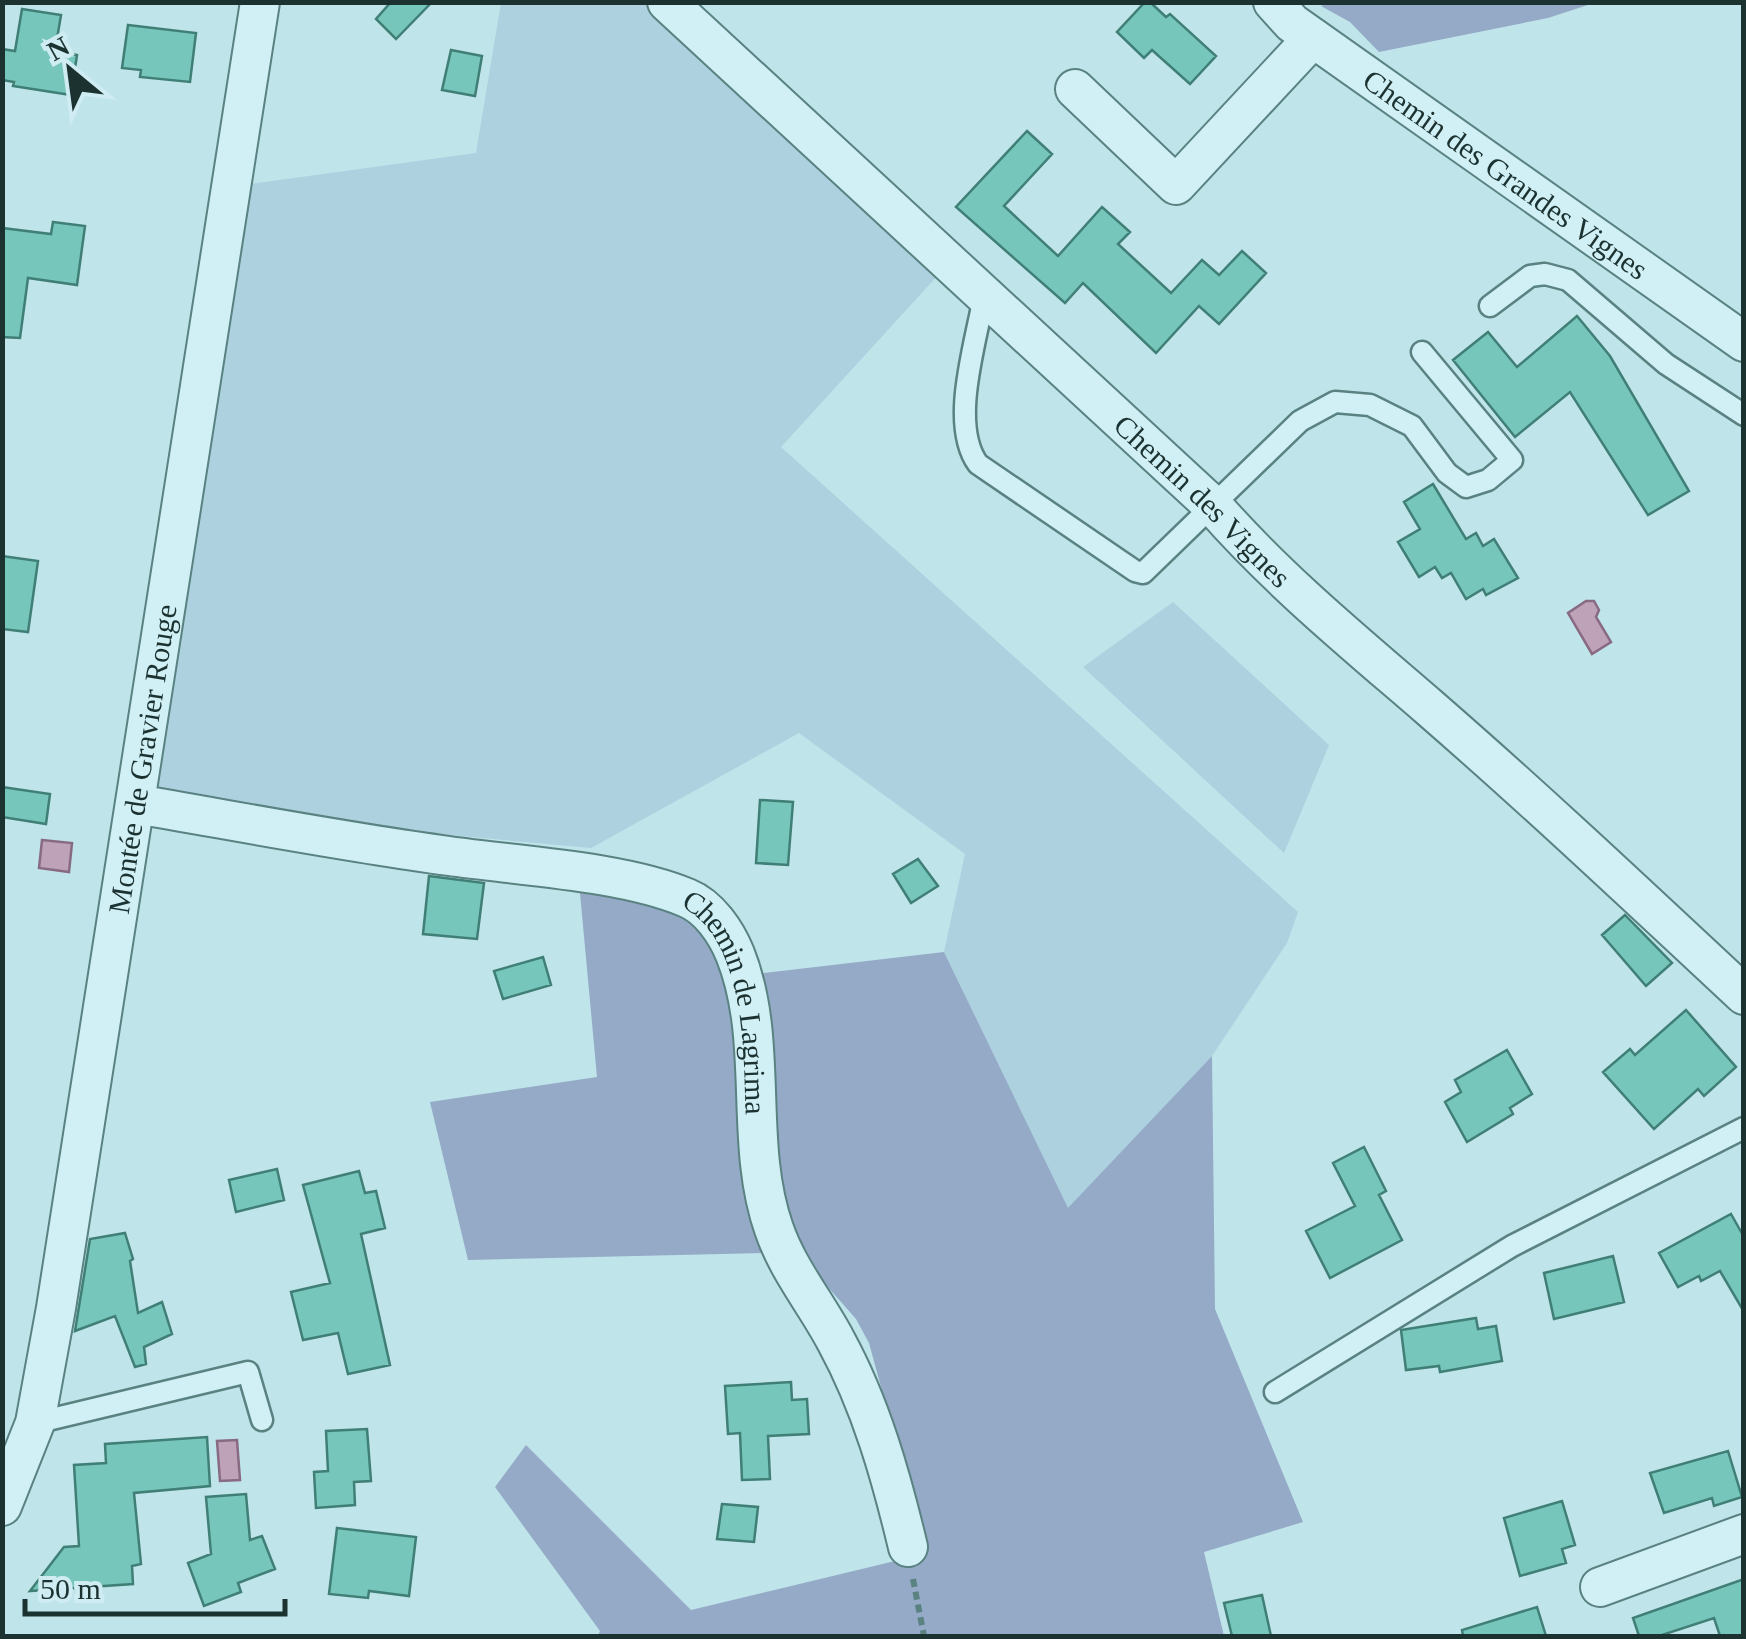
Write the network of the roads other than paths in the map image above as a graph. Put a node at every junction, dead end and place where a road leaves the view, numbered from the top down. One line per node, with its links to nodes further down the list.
1 (260, 2): 12 (street, Montée de Gravier Rouge)
2 (667, 2): 6 (street, Chemin des Vignes)
3 (1273, 2): 4 (street, Chemin des Grandes Vignes)
4 (1313, 38): 5 (street); 8 (street, Chemin des Grandes Vignes)
5 (1075, 89)
6 (984, 296): 11 (street, Chemin des Vignes); 11 (lane)
7 (1490, 306): 10 (lane)
8 (1744, 342)
9 (1422, 352): 11 (lane)
10 (1744, 415)
11 (1214, 507): 13 (street, Chemin des Vignes)
12 (136, 804): 17 (street, Montée de Gravier Rouge); 20 (street, Chemin de Lagrima)
13 (1744, 994)
14 (1744, 1128): 15 (lane)
15 (1275, 1392)
16 (262, 1420): 17 (lane)
17 (34, 1423): 18 (street, Montée de Gravier Rouge)
18 (2, 1506)
19 (1744, 1534): 21 (street)
20 (908, 1547)
21 (1600, 1587)

